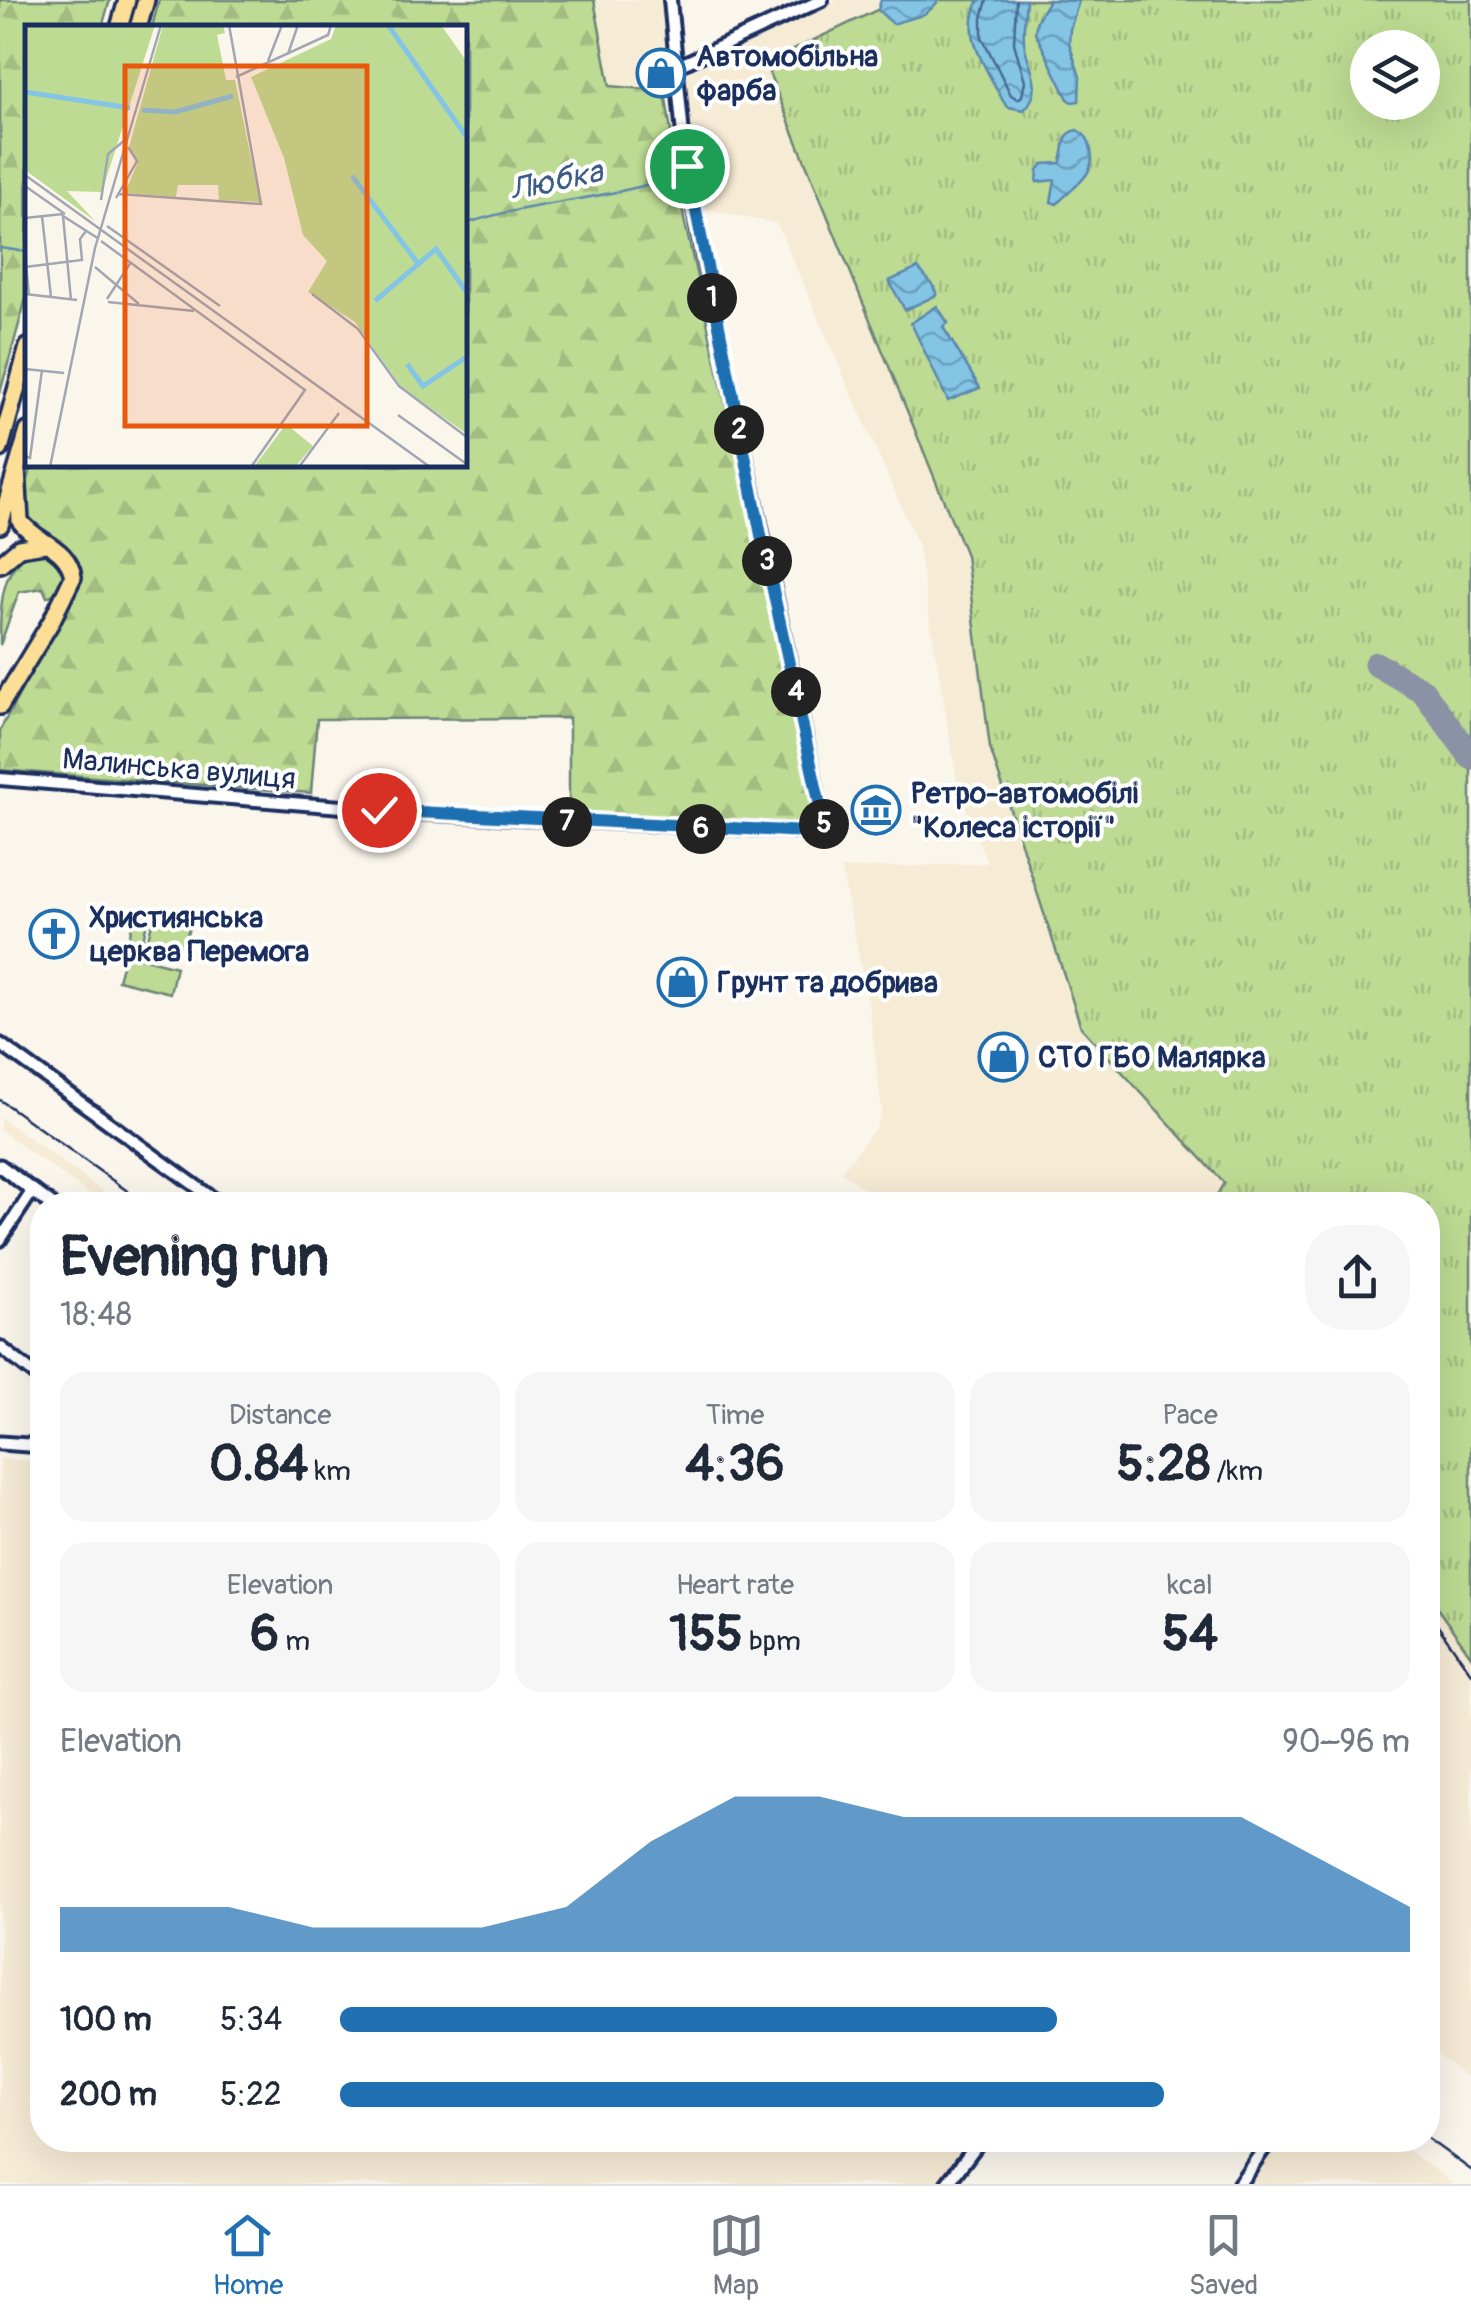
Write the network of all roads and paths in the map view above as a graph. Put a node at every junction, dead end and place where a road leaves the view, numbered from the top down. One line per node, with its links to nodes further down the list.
1 (127, 0): 5 (highway)
2 (146, 0): 6 (highway)
3 (670, 0): 7 (street, Малинська вулиця)
4 (822, 0): 7 (street)
5 (120, 25)
6 (139, 25)
7 (676, 67): 16 (street, Малинська вулиця)
8 (25, 357): 10 (highway)
9 (25, 441): 11 (highway)
10 (0, 448)
11 (17, 469): 12 (highway); 13 (highway)
12 (0, 525)
13 (45, 544): 14 (highway); 15 (highway)
14 (0, 564)
15 (0, 706)
16 (0, 779)
17 (0, 1044): 21 (street)
18 (0, 1166): 19 (street)
19 (33, 1190): 20 (street)
20 (36, 1192)
21 (204, 1192)
22 (30, 1195): 23 (street)
23 (0, 1240)
24 (0, 1347): 25 (street)
25 (30, 1371)
26 (0, 1443): 27 (street)
27 (30, 1445)
28 (971, 2152): 30 (street)
29 (1261, 2152): 31 (street)
30 (948, 2184)
31 (1238, 2184)

